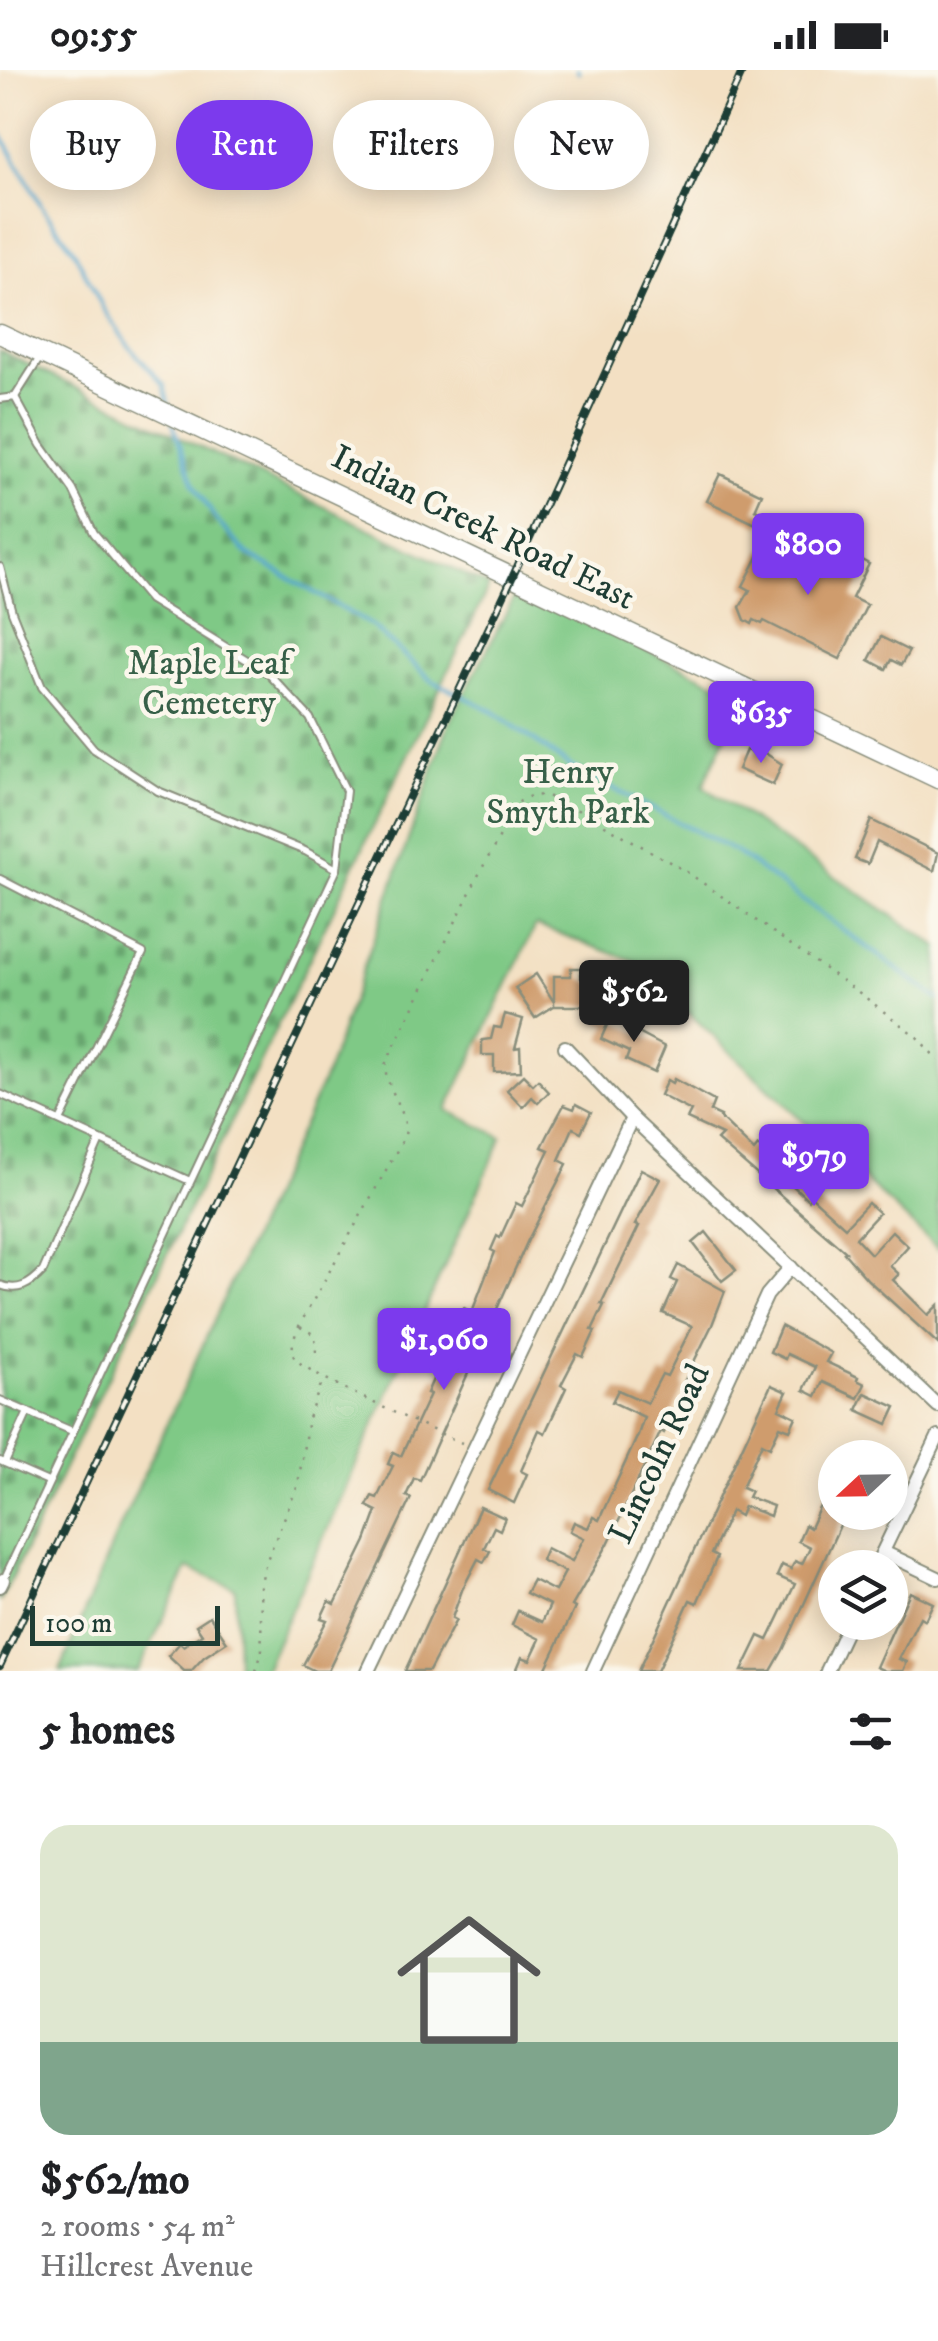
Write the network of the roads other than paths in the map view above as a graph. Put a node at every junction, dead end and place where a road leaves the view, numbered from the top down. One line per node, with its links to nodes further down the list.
1 (0, 334): 2 (main road, Indian Creek Road East)
2 (43, 354): 3 (lane); 6 (main road, Indian Creek Road East)
3 (15, 398): 4 (lane); 7 (lane)
4 (0, 399)
5 (0, 567): 7 (lane)
6 (938, 779)
7 (337, 869): 14 (lane)
8 (0, 879): 12 (lane)
9 (564, 1047): 11 (street)
10 (0, 1094): 12 (lane)
11 (632, 1118): 15 (street); 29 (street)
12 (60, 1122): 13 (lane)
13 (100, 1140): 14 (lane); 16 (lane)
14 (190, 1181): 20 (lane)
15 (791, 1267): 18 (street); 30 (street, Lincoln Road)
16 (0, 1285)
17 (0, 1400): 19 (lane)
18 (938, 1406)
19 (28, 1412): 20 (lane); 22 (lane)
20 (72, 1430): 23 (lane)
21 (938, 1437): 24 (street)
22 (2, 1462): 23 (lane)
23 (48, 1482): 27 (lane)
24 (883, 1550)
25 (908, 1564): 26 (street)
26 (938, 1578)
27 (1, 1582)
28 (842, 1640): 31 (street)
29 (368, 1671)
30 (593, 1671)
31 (827, 1671)

